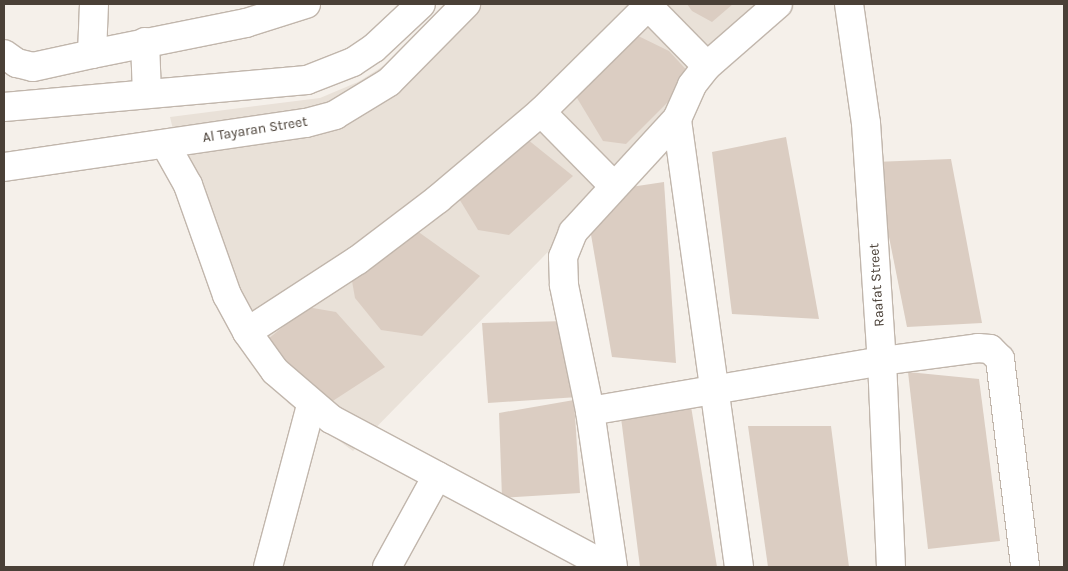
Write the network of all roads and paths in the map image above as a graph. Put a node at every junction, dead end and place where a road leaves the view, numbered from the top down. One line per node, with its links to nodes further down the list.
1 (94, 4): 10 (street)
2 (306, 4): 8 (street)
3 (421, 4): 12 (street)
4 (466, 4): 16 (street, Al Tayaran Street)
5 (778, 4): 11 (street)
6 (849, 4): 20 (street, Raafat Street)
7 (649, 5): 11 (street); 14 (street)
8 (145, 42): 10 (street); 12 (street)
9 (4, 54): 10 (street)
10 (92, 54)
11 (707, 66): 15 (street)
12 (147, 94): 13 (street)
13 (4, 107)
14 (541, 112): 18 (street); 19 (street)
15 (677, 119): 18 (street); 21 (street)
16 (165, 144): 17 (street, Al Tayaran Street); 19 (street)
17 (4, 167)
18 (613, 185): 23 (street)
19 (247, 332): 22 (street)
20 (882, 361): 21 (street); 30 (street, Raafat Street); 31 (street)
21 (715, 390): 23 (street); 29 (street)
22 (311, 404): 24 (street); 25 (street)
23 (590, 410): 28 (street)
24 (437, 476): 26 (street); 27 (street)
25 (268, 567)
26 (387, 567)
27 (608, 567)
28 (613, 567)
29 (739, 567)
30 (891, 567)
31 (1026, 567)

